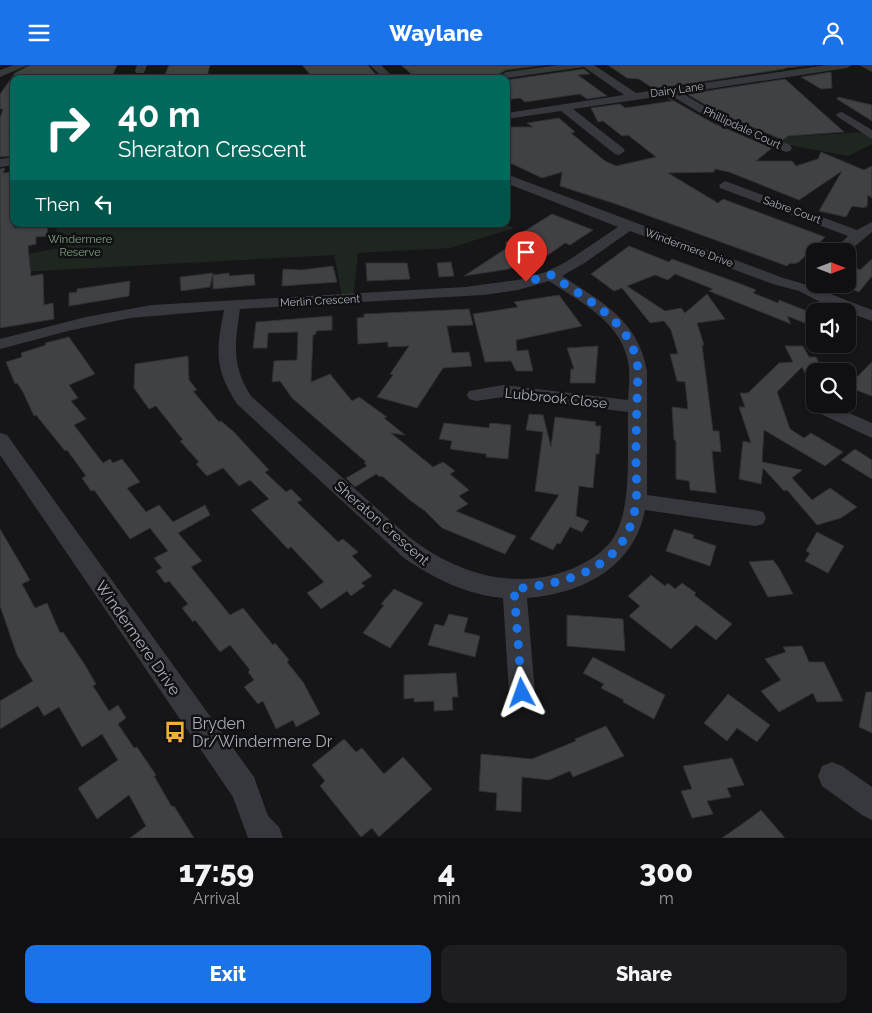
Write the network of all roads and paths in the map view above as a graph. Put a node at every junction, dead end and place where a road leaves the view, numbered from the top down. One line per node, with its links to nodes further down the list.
1 (23, 65): 9 (street)
2 (375, 65): 10 (street)
3 (582, 65): 11 (street)
4 (587, 65): 14 (street)
5 (763, 65): 12 (street)
6 (847, 65): 12 (street, Dairy Lane)
7 (864, 65): 8 (street)
8 (872, 69)
9 (0, 74)
10 (386, 75)
11 (506, 75)
12 (782, 75): 13 (street, Dairy Lane)
13 (673, 92): 14 (street, Dairy Lane); 19 (street, Phillipdale Court)
14 (634, 97): 15 (street, Dairy Lane)
15 (563, 107): 16 (street, Dairy Lane); 20 (street)
16 (510, 115)
17 (842, 115): 18 (street)
18 (872, 135)
19 (786, 148)
20 (619, 151)
21 (510, 181): 23 (street, Windermere Drive)
22 (725, 185): 25 (street, Sabre Court)
23 (628, 226): 27 (street, Merlin Crescent); 28 (street, Windermere Drive)
24 (872, 226): 25 (street)
25 (858, 235): 26 (street)
26 (849, 243)
27 (551, 275): 30 (street, Merlin Crescent); 34 (street, Sheraton Crescent)
28 (806, 282)
29 (820, 293): 31 (street, Windermere Drive)
30 (233, 305): 32 (street, Merlin Crescent); 40 (street, Sheraton Crescent)
31 (872, 316)
32 (0, 344)
33 (476, 395): 34 (street, Lubbrook Close)
34 (636, 407): 38 (street, Sheraton Crescent)
35 (836, 413): 36 (street)
36 (872, 431)
37 (0, 440): 44 (street, Windermere Drive)
38 (636, 501): 39 (street); 40 (street, Sheraton Crescent)
39 (755, 517)
40 (514, 589): 41 (street)
41 (522, 693)
42 (832, 776): 43 (street)
43 (872, 805)
44 (259, 836)

